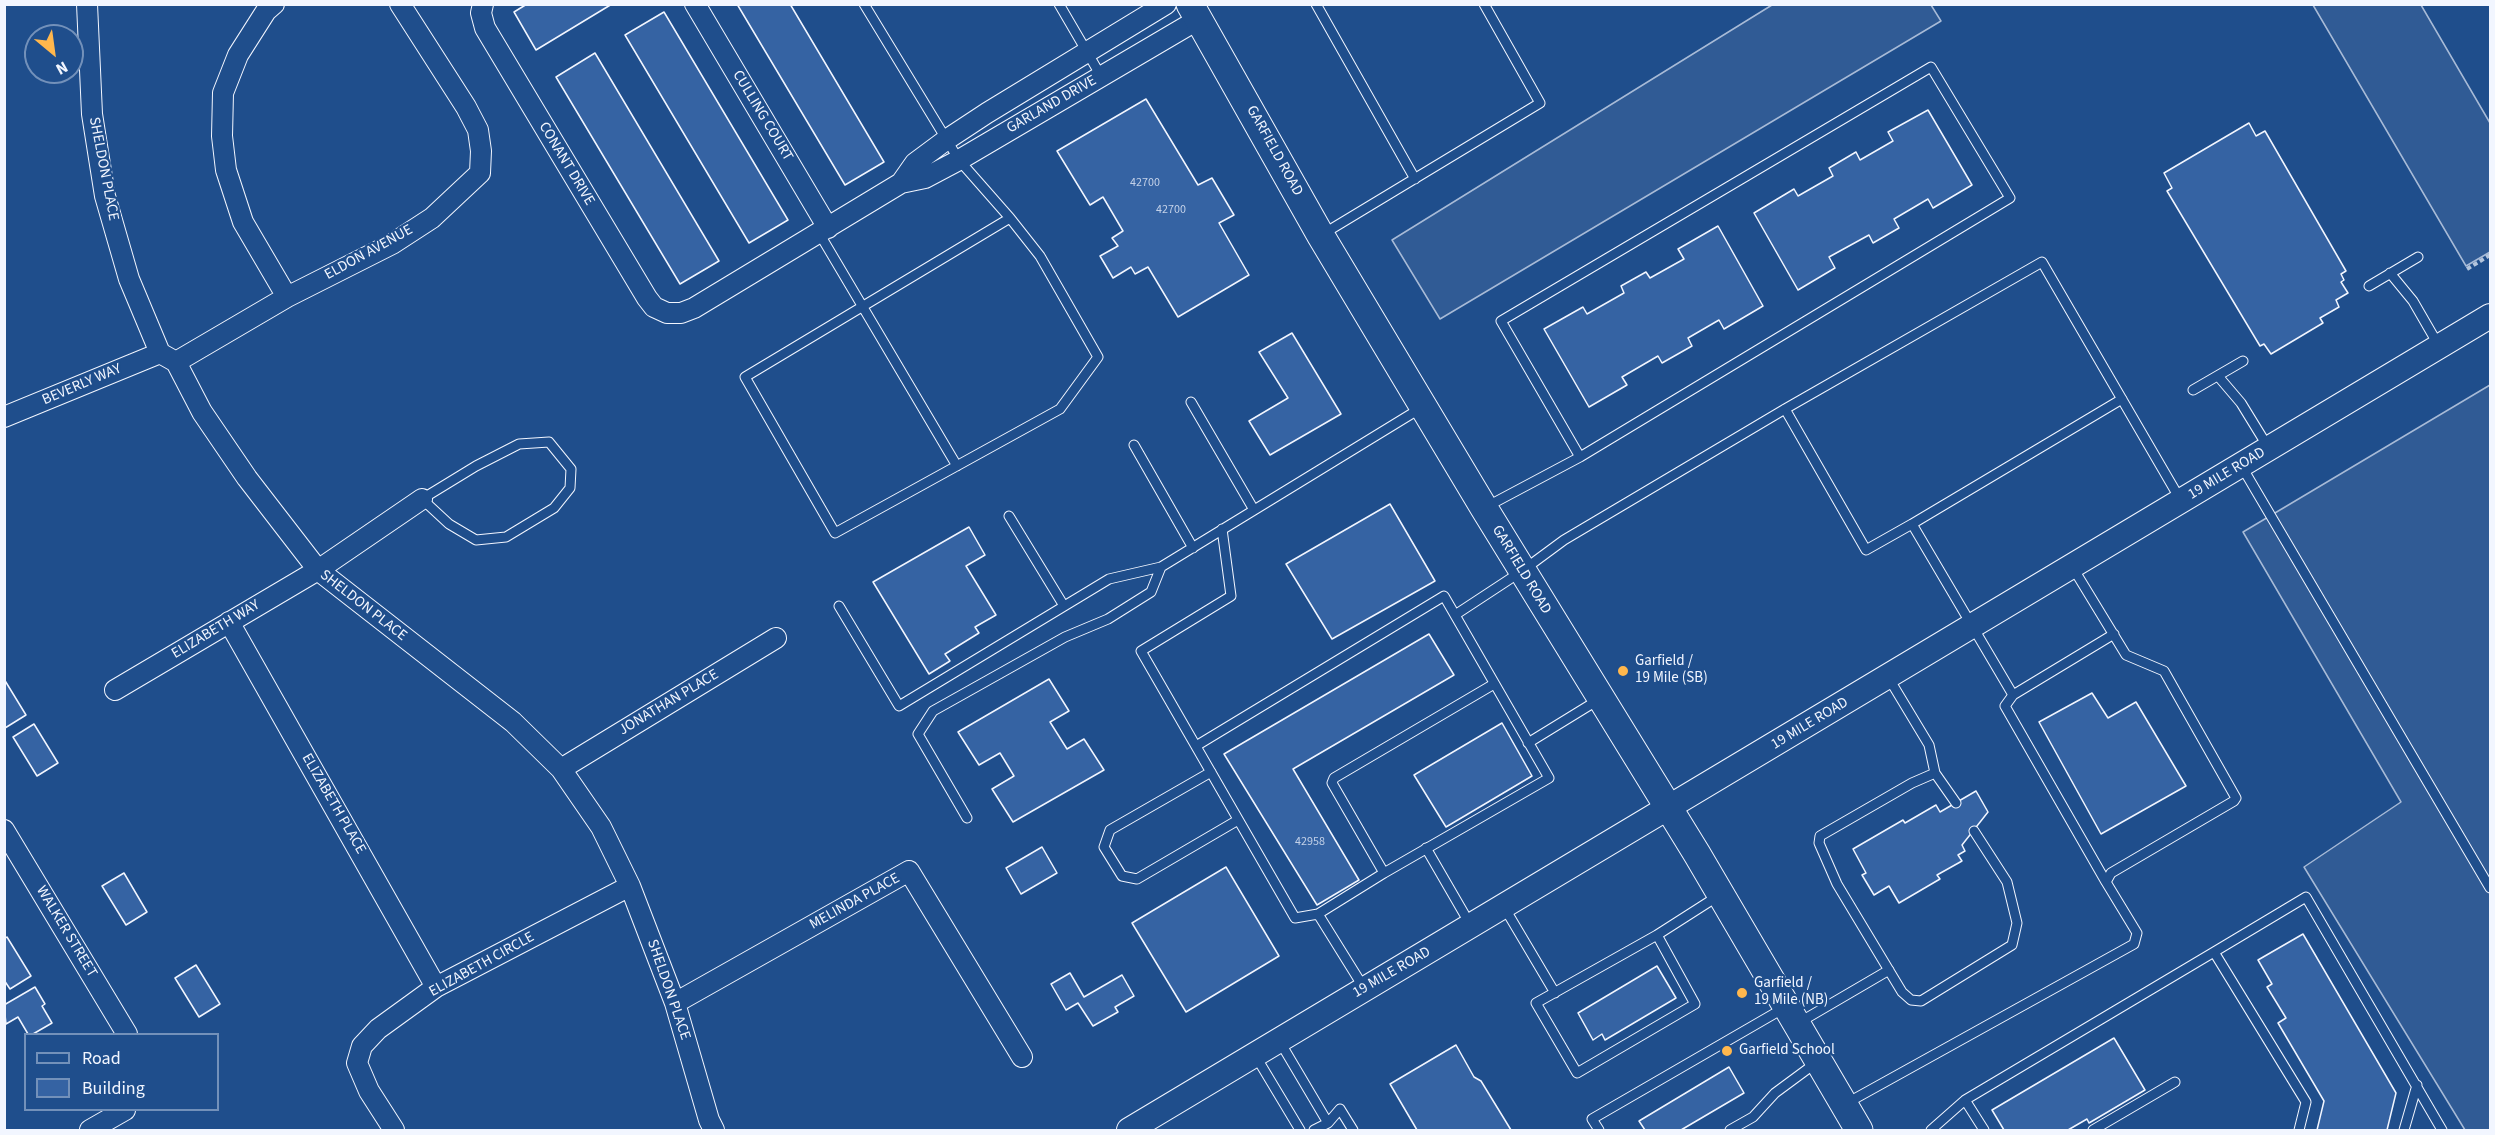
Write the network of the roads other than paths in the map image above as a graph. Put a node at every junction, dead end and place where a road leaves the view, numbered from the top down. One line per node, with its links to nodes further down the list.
1 (87, 4): 29 (street, SHELDON PLACE)
2 (274, 4): 24 (street)
3 (400, 4): 24 (street, ELDON AVENUE)
4 (483, 4): 26 (street, CONANT DRIVE)
5 (695, 4): 19 (street, CULLING COURT)
6 (864, 4): 14 (lane)
7 (1059, 4): 12 (lane)
8 (1166, 4): 12 (street, GARLAND DRIVE)
9 (1316, 4): 16 (lane)
10 (1488, 6): 16 (lane)
11 (1195, 12): 13 (street, GARLAND DRIVE); 20 (main road, GARFIELD ROAD)
12 (1087, 53): 13 (lane); 14 (street, GARLAND DRIVE)
13 (1101, 76): 15 (street, GARLAND DRIVE)
14 (946, 140): 15 (lane); 17 (street, GARLAND DRIVE)
15 (959, 160): 17 (street, GARLAND DRIVE); 18 (lane)
16 (1415, 179): 20 (lane)
17 (901, 183): 19 (street, GARLAND DRIVE)
18 (1010, 218): 25 (lane); 42 (lane)
19 (823, 231): 25 (lane); 26 (street, GARLAND DRIVE)
20 (1321, 236): 35 (main road, GARFIELD ROAD)
21 (2418, 257): 22 (lane)
22 (2390, 273): 23 (lane); 28 (lane)
23 (2368, 286)
24 (287, 297): 29 (street, ELDON AVENUE)
25 (862, 307): 42 (lane); 42 (lane)
26 (666, 314)
27 (2490, 316): 28 (street, 19 MILE ROAD)
28 (2440, 347): 39 (street, 19 MILE ROAD)
29 (168, 357): 37 (street, BEVERLY WAY); 53 (street, SHELDON PLACE)
30 (2243, 361): 31 (lane)
31 (2218, 375): 32 (lane); 39 (lane)
32 (2193, 390)
33 (2122, 399): 36 (lane); 44 (lane); 48 (lane)
34 (1191, 402): 46 (lane)
35 (1423, 407): 45 (main road, GARFIELD ROAD); 46 (lane)
36 (1785, 409): 48 (lane); 54 (lane)
37 (4, 417)
38 (1134, 445): 50 (lane)
39 (2269, 449): 41 (street, 19 MILE ROAD)
40 (1580, 456): 40 (lane); 45 (lane)
41 (2241, 465): 44 (street, 19 MILE ROAD); 82 (lane)
42 (957, 466)
43 (422, 499): 43 (lane); 53 (street, ELIZABETH WAY)
44 (2181, 501): 51 (street, 19 MILE ROAD)
45 (1484, 508): 54 (main road, GARFIELD ROAD)
46 (1254, 510): 49 (lane)
47 (1009, 516): 56 (lane)
48 (1912, 524): 59 (lane)
49 (1222, 529): 50 (lane); 68 (lane)
50 (1193, 548): 52 (lane)
51 (2072, 566): 59 (street, 19 MILE ROAD); 60 (lane)
52 (1161, 567): 56 (lane); 74 (lane)
53 (318, 570): 58 (street, ELIZABETH WAY); 69 (street, SHELDON PLACE)
54 (1522, 571): 57 (lane); 66 (main road, GARFIELD ROAD)
55 (839, 606): 56 (lane)
56 (1064, 606)
57 (1455, 615): 63 (lane); 68 (lane)
58 (229, 622): 64 (street, ELIZABETH WAY); 90 (street, ELIZABETH PLACE)
59 (1973, 626): 62 (street, 19 MILE ROAD); 65 (lane)
60 (2114, 634): 65 (lane); 80 (lane)
61 (776, 638): 69 (street, JONATHAN PLACE)
62 (1888, 677): 71 (lane); 73 (street, 19 MILE ROAD)
63 (1494, 684): 67 (lane); 79 (lane)
64 (115, 690)
65 (2013, 695): 80 (lane)
66 (1600, 699): 67 (lane); 73 (main road, GARFIELD ROAD)
67 (1528, 743): 78 (lane)
68 (1196, 746): 70 (lane)
69 (561, 769): 81 (street, SHELDON PLACE)
70 (1211, 772): 75 (lane); 75 (lane)
71 (1935, 773): 72 (lane); 89 (lane)
72 (1956, 803)
73 (1669, 808): 83 (main road, GARFIELD ROAD); 84 (street, 19 MILE ROAD)
74 (967, 818)
75 (1238, 819): 85 (lane)
76 (4, 830): 95 (street, WALKER STREET)
77 (1974, 831): 89 (lane)
78 (1426, 848): 79 (lane); 86 (lane)
79 (1384, 873): 85 (lane)
80 (2106, 882): 103 (lane)
81 (630, 886): 90 (street, ELIZABETH CIRCLE); 93 (street, SHELDON PLACE)
82 (2490, 888)
83 (1721, 894): 87 (lane); 94 (main road, GARFIELD ROAD)
84 (1504, 907): 86 (street, 19 MILE ROAD); 92 (lane)
85 (1318, 914): 91 (lane)
86 (1472, 926): 91 (street, 19 MILE ROAD)
87 (1657, 935): 92 (lane); 92 (lane)
88 (2214, 952): 101 (lane); 102 (lane); 119 (lane)
89 (1889, 970): 94 (lane)
90 (436, 987): 109 (street, ELIZABETH CIRCLE)
91 (1365, 989): 96 (street, 19 MILE ROAD)
92 (1554, 993)
93 (675, 1003): 98 (street, MELINDA PLACE); 106 (street, SHELDON PLACE)
94 (1792, 1015): 99 (main road, GARFIELD ROAD); 114 (lane)
95 (126, 1033)
96 (1279, 1040): 97 (street, 19 MILE ROAD); 105 (lane)
97 (1255, 1055): 110 (street, 19 MILE ROAD); 111 (lane)
98 (1022, 1058)
99 (1818, 1062): 103 (main road, GARFIELD ROAD); 115 (lane)
100 (2175, 1082): 118 (lane)
101 (2417, 1085): 120 (lane); 121 (lane)
102 (1965, 1100): 116 (lane); 117 (lane)
103 (1844, 1105): 107 (main road, GARFIELD ROAD)
104 (123, 1111): 108 (street)
105 (1328, 1123): 112 (lane); 113 (lane)
106 (705, 1127)
107 (1859, 1130)
108 (90, 1131)
109 (394, 1131)
110 (1129, 1131)
111 (1300, 1131)
112 (1314, 1131)
113 (1353, 1131)
114 (1599, 1131)
115 (1730, 1131)
116 (1932, 1131)
117 (1984, 1131)
118 (2093, 1131)
119 (2299, 1131)
120 (2404, 1131)
121 (2442, 1131)

